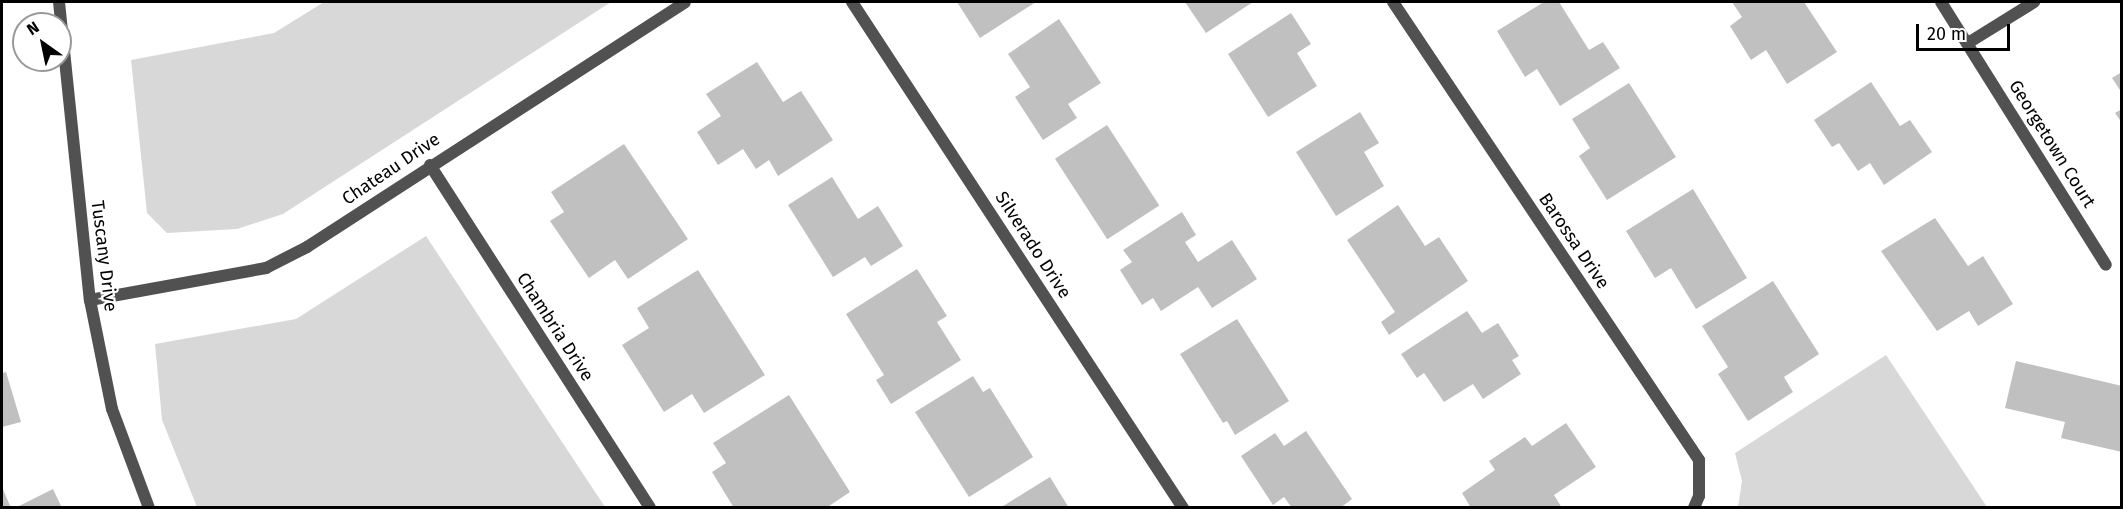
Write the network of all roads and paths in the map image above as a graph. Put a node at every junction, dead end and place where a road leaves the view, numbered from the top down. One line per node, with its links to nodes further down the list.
1 (59, 2): 10 (street, Tuscany Drive)
2 (685, 2): 8 (street, Chateau Drive)
3 (852, 2): 13 (street, Silverado Drive)
4 (1393, 2): 14 (street, Barossa Drive)
5 (1941, 2): 7 (street, Georgetown Court)
6 (2034, 2): 7 (street)
7 (1968, 43): 9 (street, Georgetown Court)
8 (430, 165): 10 (street, Chateau Drive); 12 (street, Chambria Drive)
9 (2106, 265)
10 (90, 300): 11 (street, Tuscany Drive)
11 (149, 507)
12 (650, 507)
13 (1183, 507)
14 (1694, 507)

